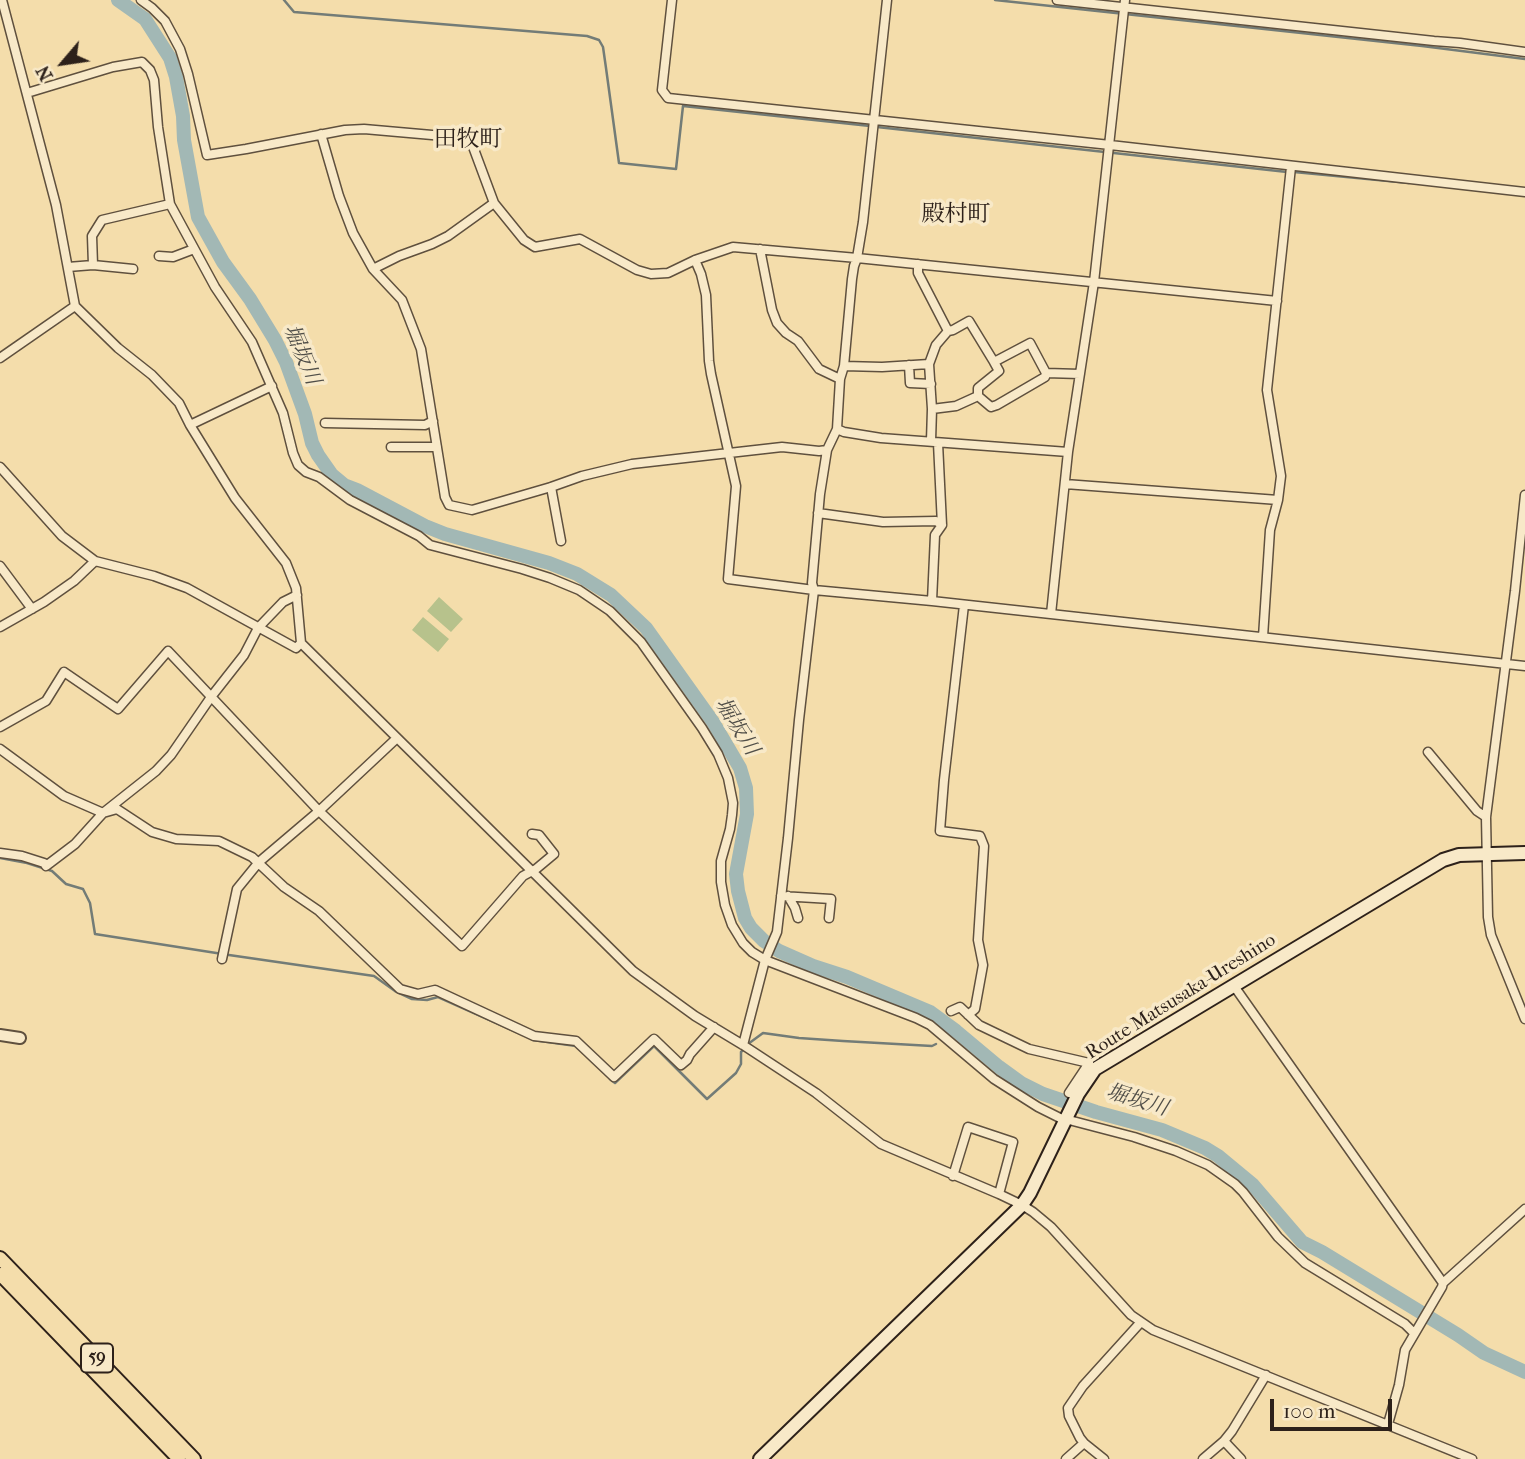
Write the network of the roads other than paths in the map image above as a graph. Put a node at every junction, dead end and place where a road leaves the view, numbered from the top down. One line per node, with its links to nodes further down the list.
1 (2, 0): 8 (street)
2 (141, 0): 10 (street)
3 (672, 0): 9 (street)
4 (887, 0): 9 (street)
5 (1057, 0): 6 (street)
6 (1124, 9): 7 (street); 11 (street)
7 (1525, 52)
8 (27, 93): 15 (street); 23 (street)
9 (874, 124): 11 (street); 19 (street)
10 (321, 134): 14 (street); 25 (street)
11 (1109, 150): 12 (street); 26 (street)
12 (1291, 170): 13 (street); 27 (street)
13 (1525, 192)
14 (494, 203): 20 (street); 25 (street)
15 (170, 204): 16 (street); 22 (street)
16 (194, 249): 18 (street); 39 (street)
17 (760, 249): 19 (street); 20 (street); 37 (street)
18 (159, 256)
19 (858, 258): 21 (street); 34 (street)
20 (695, 260): 50 (street)
21 (918, 264): 26 (street); 29 (street)
22 (93, 265): 23 (street); 24 (street)
23 (68, 267): 28 (street)
24 (133, 269)
25 (373, 269): 42 (street)
26 (1094, 282): 27 (street); 36 (street)
27 (1277, 301): 56 (street)
28 (75, 306): 30 (street); 44 (street)
29 (948, 331): 31 (street); 32 (street)
30 (0, 358)
31 (994, 362): 35 (street); 40 (street)
32 (929, 364): 33 (street); 38 (street)
33 (909, 365): 34 (street); 38 (street)
34 (844, 366): 37 (street)
35 (1046, 373): 36 (street); 40 (street)
36 (1080, 374): 51 (street)
37 (840, 379): 45 (street)
38 (931, 384): 41 (street)
39 (272, 386): 44 (street); 91 (street)
40 (978, 396): 41 (street)
41 (932, 409): 46 (street)
42 (433, 421): 43 (street); 48 (street)
43 (325, 423)
44 (190, 425): 63 (street)
45 (837, 429): 46 (street); 49 (street)
46 (934, 442): 51 (street); 58 (street)
47 (391, 447): 48 (street)
48 (437, 447): 54 (street)
49 (827, 450): 50 (street); 57 (street)
50 (728, 452): 54 (street); 62 (street)
51 (1068, 452): 53 (street)
52 (0, 467): 60 (street)
53 (1065, 484): 56 (street); 67 (street)
54 (551, 487): 59 (street)
55 (1525, 495): 72 (street)
56 (1278, 500): 70 (street)
57 (818, 513): 58 (street); 62 (street)
58 (942, 525): 64 (street)
59 (561, 541)
60 (94, 561): 66 (street); 69 (street)
61 (0, 566): 66 (street)
62 (814, 590): 64 (street); 88 (street)
63 (297, 595): 69 (street); 71 (street)
64 (932, 601): 65 (street)
65 (964, 605): 67 (street); 95 (street)
66 (32, 609): 68 (street)
67 (1051, 614): 70 (street)
68 (0, 627)
69 (258, 628): 71 (street); 74 (street)
70 (1263, 637): 72 (street)
71 (301, 643): 76 (street)
72 (1505, 664): 73 (street); 81 (street)
73 (1525, 666)
74 (211, 697): 75 (street); 79 (street); 80 (street)
75 (0, 727)
76 (397, 738): 79 (street); 87 (street)
77 (0, 749): 80 (street)
78 (1428, 751): 81 (street)
79 (319, 811): 86 (street); 87 (street)
80 (103, 813): 83 (street); 86 (street)
81 (1486, 817): 84 (street)
82 (532, 834): 87 (street)
83 (0, 853)
84 (1487, 853): 85 (main road, Route Matsusaka-Ureshino); 93 (main road, Route Matsusaka-Ureshino); 96 (street)
85 (1525, 853)
86 (259, 862): 92 (street); 97 (street)
87 (531, 871): 97 (street)
88 (784, 896): 89 (street); 90 (street); 91 (street)
89 (798, 918)
90 (829, 918)
91 (765, 958): 100 (street); 102 (street)
92 (222, 959)
93 (1234, 986): 101 (main road, Route Matsusaka-Ureshino); 109 (street)
94 (951, 1012): 95 (street)
95 (968, 1015): 101 (street)
96 (1525, 1019)
97 (714, 1027): 100 (street)
98 (0, 1035): 99 (street)
99 (20, 1038)
100 (746, 1047): 103 (street)
101 (1078, 1094): 102 (main road, Route Matsusaka-Ureshino)
102 (1064, 1120): 105 (main road, Route Matsusaka-Ureshino); 111 (street)
103 (953, 1176): 104 (street); 104 (street)
104 (999, 1194): 105 (street)
105 (1022, 1205): 110 (street); 117 (main road, Route Matsusaka-Ureshino)
106 (1525, 1209): 109 (street)
107 (0, 1258): 118 (main road, 59)
108 (0, 1274): 116 (main road, 59)
109 (1443, 1283): 111 (street)
110 (1140, 1323): 112 (street); 115 (street)
111 (1415, 1331): 113 (street)
112 (1266, 1375): 113 (street); 114 (street)
113 (1388, 1424): 123 (street)
114 (1223, 1441): 121 (street); 122 (street)
115 (1084, 1443): 119 (street); 120 (street)
116 (172, 1457)
117 (762, 1458)
118 (194, 1459)
119 (1066, 1459)
120 (1104, 1459)
121 (1203, 1459)
122 (1241, 1459)
123 (1472, 1459)

